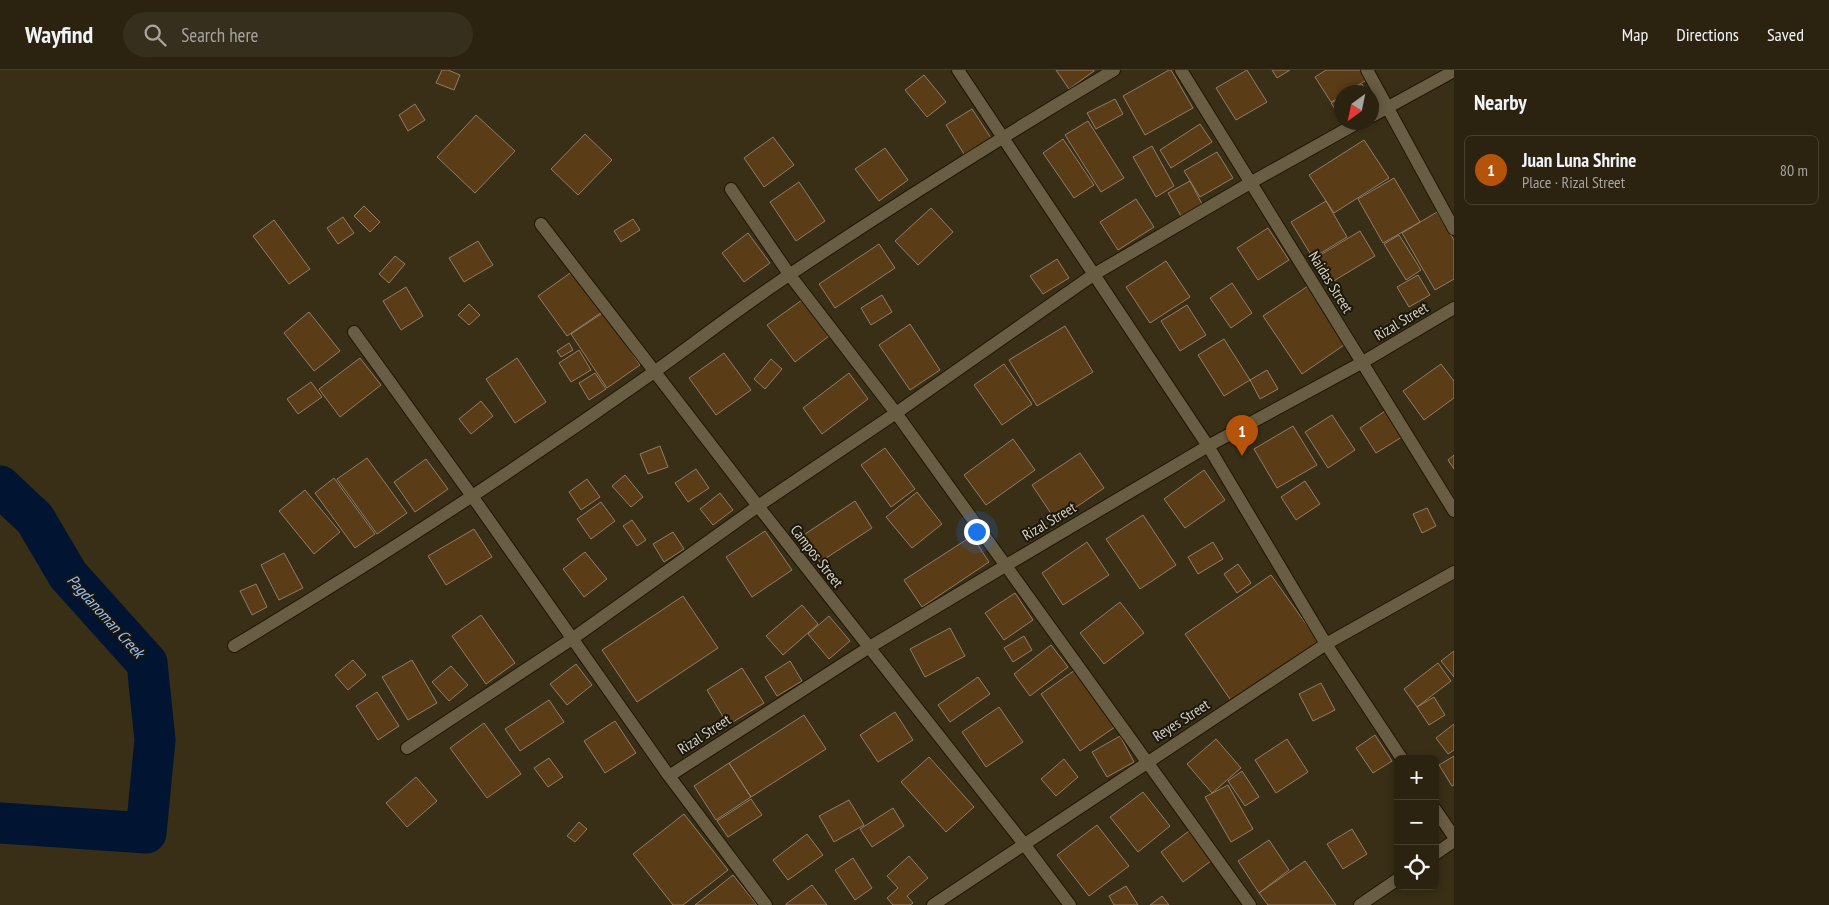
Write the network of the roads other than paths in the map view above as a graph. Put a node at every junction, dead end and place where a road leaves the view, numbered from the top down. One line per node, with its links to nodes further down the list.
1 (958, 70): 9 (street)
2 (1114, 70): 9 (street)
3 (1181, 70): 10 (street, Naidas Street)
4 (1367, 70): 6 (street)
5 (1454, 71): 6 (street)
6 (1388, 107): 7 (street); 13 (street)
7 (1379, 112)
8 (1345, 130): 10 (street)
9 (1002, 136): 14 (street); 15 (street)
10 (1250, 183): 15 (street); 18 (street, Naidas Street)
11 (731, 189): 14 (street)
12 (541, 224): 19 (street, Campos Street)
13 (1454, 230)
14 (789, 274): 19 (street); 20 (street)
15 (1093, 275): 20 (street); 21 (street)
16 (1454, 308): 18 (street, Rizal Street)
17 (354, 332): 22 (street)
18 (1363, 362): 21 (street, Rizal Street); 24 (street, Naidas Street)
19 (654, 372): 22 (street); 23 (street, Campos Street)
20 (896, 413): 23 (street); 25 (street)
21 (1208, 446): 25 (street, Rizal Street); 28 (street)
22 (472, 496): 27 (street); 29 (street)
23 (758, 506): 27 (street); 30 (street, Campos Street)
24 (1454, 511)
25 (1005, 566): 30 (street, Rizal Street); 33 (street)
26 (1454, 572): 28 (street, Reyes Street)
27 (572, 639): 31 (street); 34 (street)
28 (1326, 644): 32 (street); 33 (street, Reyes Street)
29 (234, 646)
30 (868, 648): 34 (street, Rizal Street); 38 (street, Campos Street)
31 (407, 748)
32 (1399, 755)
33 (1148, 762): 38 (street, Reyes Street); 44 (street)
34 (669, 776): 41 (street)
35 (1439, 815): 36 (street)
36 (1454, 837)
37 (1454, 841): 39 (street)
38 (1024, 844): 42 (street, Reyes Street); 43 (street, Campos Street)
39 (1439, 851)
40 (1394, 882): 45 (street)
41 (766, 905)
42 (933, 905)
43 (1070, 905)
44 (1250, 905)
45 (1360, 905)

